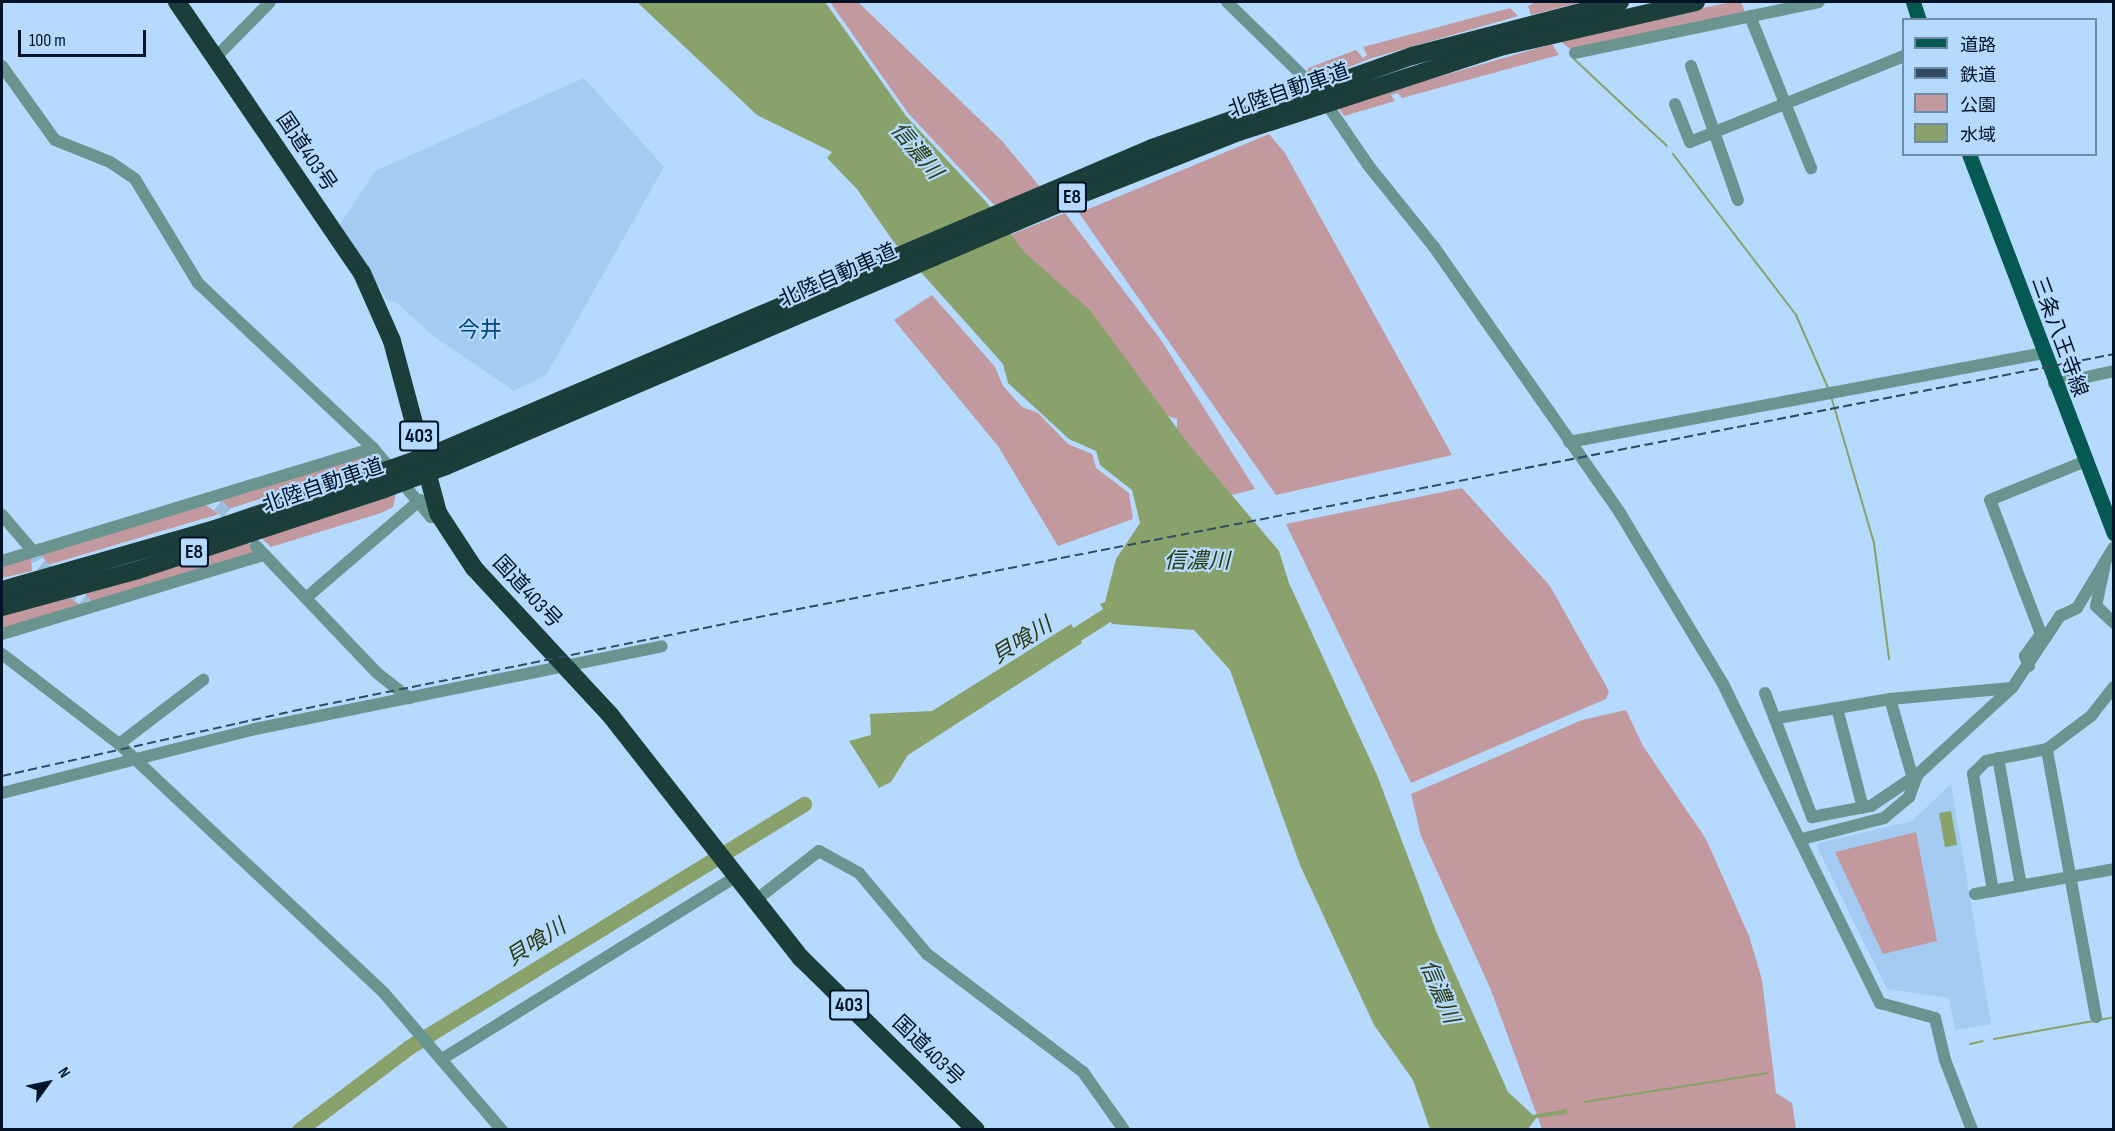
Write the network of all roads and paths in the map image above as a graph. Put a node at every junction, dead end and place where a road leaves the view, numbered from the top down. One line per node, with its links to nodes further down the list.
1 (177, 2): 11 (highway, 国道403号 / 403)
2 (270, 2): 11 (street)
3 (1227, 2): 15 (street)
4 (1620, 2): 18 (highway, 北陸自動車道 / E8)
5 (1696, 2): 18 (highway, 北陸自動車道 / E8)
6 (1819, 2): 8 (street)
7 (1913, 2): 9 (main road)
8 (1750, 16): 10 (street); 16 (street)
9 (1918, 18)
10 (1575, 53)
11 (216, 57): 36 (highway, 国道403号 / 403)
12 (1902, 57): 16 (street)
13 (2, 66): 28 (street)
14 (1691, 66): 20 (street)
15 (1310, 83)
16 (1785, 104): 20 (street); 22 (street)
17 (1675, 105): 20 (street)
18 (1285, 107): 29 (highway, 北陸自動車道 / E8); 29 (highway, 北陸自動車道 / E8)
19 (1330, 109): 27 (street)
20 (1714, 132): 23 (street)
21 (1970, 156): 24 (main road, 三条八王寺線)
22 (1810, 168)
23 (1738, 200)
24 (2043, 353): 26 (main road, 三条八王寺線); 27 (street)
25 (2114, 371): 26 (street)
26 (2054, 384): 30 (main road, 三条八王寺線)
27 (1569, 442): 66 (street)
28 (373, 448): 32 (street); 33 (street)
29 (444, 458): 31 (highway, 北陸自動車道 / E8, bridge)
30 (2083, 462): 37 (main road, 三条八王寺線); 50 (street)
31 (381, 481): 42 (highway, 北陸自動車道 / E8); 44 (highway, 北陸自動車道 / E8)
32 (208, 496): 34 (street); 39 (street)
33 (420, 500): 36 (street); 43 (street)
34 (218, 505)
35 (2, 515): 39 (street)
36 (441, 517): 49 (highway, 国道403号 / 403)
37 (2114, 533)
38 (2114, 547): 40 (street)
39 (32, 550): 41 (street)
40 (2104, 557): 45 (street); 50 (street)
41 (2, 561)
42 (2, 590)
43 (307, 597): 46 (street); 55 (street)
44 (2, 606)
45 (2114, 623)
46 (2, 634)
47 (662, 646): 49 (street)
48 (2, 654): 59 (street)
49 (563, 664): 55 (street); 68 (highway, 国道403号 / 403)
50 (2029, 666): 53 (street)
51 (203, 680): 59 (street)
52 (2114, 687): 60 (street)
53 (2012, 688): 56 (street); 63 (street)
54 (1765, 693): 58 (street)
55 (409, 698): 61 (street)
56 (1890, 699): 57 (street); 63 (street)
57 (1837, 708): 58 (street); 65 (street)
58 (1777, 718): 65 (street)
59 (119, 744): 61 (street)
60 (2047, 749): 62 (street); 69 (street)
61 (133, 758): 64 (street); 75 (street)
62 (1998, 758): 70 (street); 71 (street)
63 (1915, 774): 65 (street); 66 (street)
64 (2, 793)
65 (1863, 808)
66 (1802, 839): 79 (street)
67 (2114, 869): 69 (street)
68 (733, 874): 73 (highway, 国道403号 / 403); 75 (street)
69 (2070, 877): 70 (street); 74 (street)
70 (2021, 886): 71 (street)
71 (1993, 891): 72 (street)
72 (1975, 894)
73 (753, 902): 77 (highway, 国道403号 / 403); 78 (street)
74 (2096, 1017)
75 (441, 1058): 76 (street)
76 (502, 1130)
77 (976, 1130)
78 (1124, 1130)
79 (1972, 1130)

